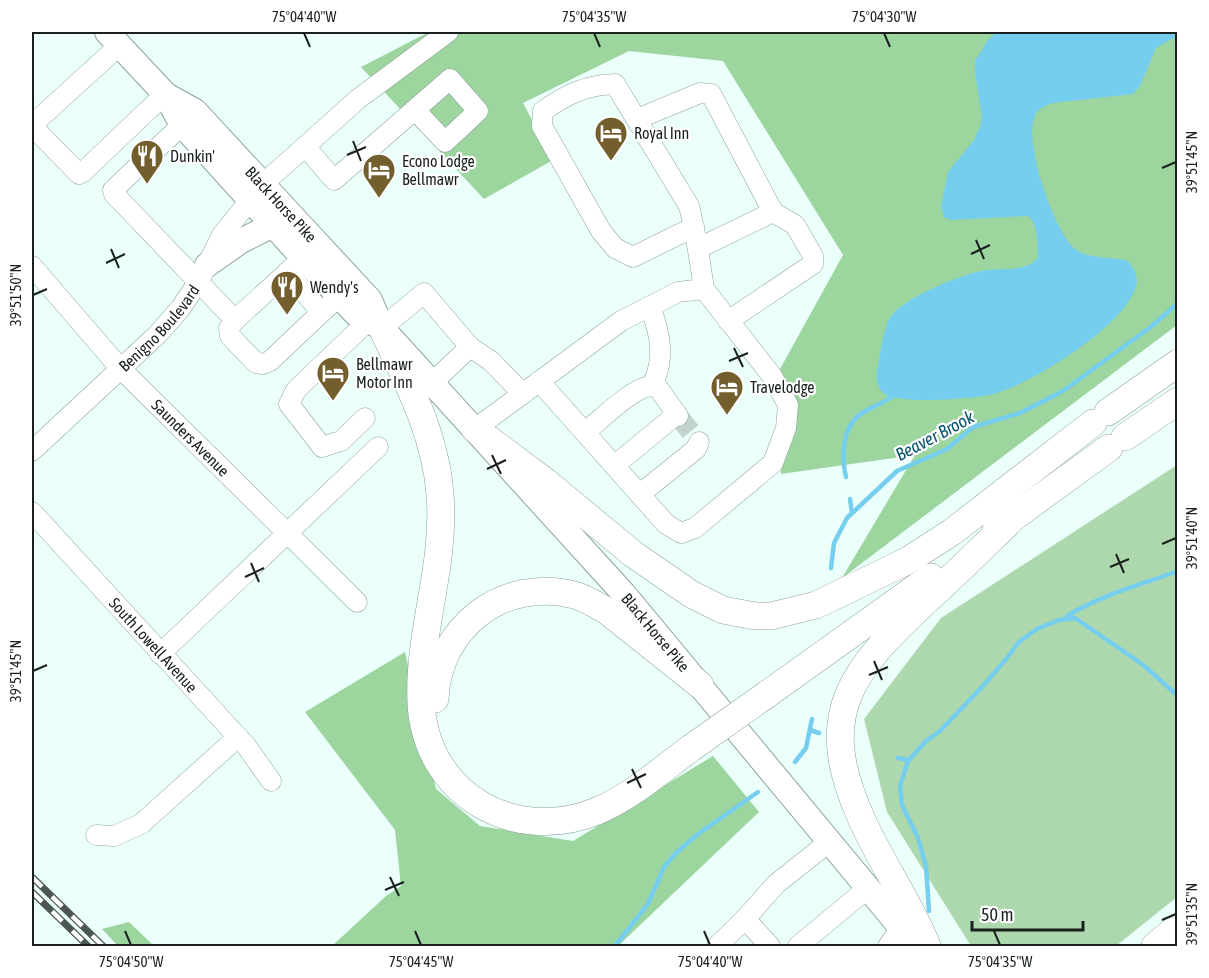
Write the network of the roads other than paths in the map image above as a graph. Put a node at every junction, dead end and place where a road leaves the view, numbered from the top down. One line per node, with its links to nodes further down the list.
1 (448, 32): 8 (street, Benigno Boulevard)
2 (113, 38): 3 (main road, Black Horse Pike); 7 (street)
3 (165, 94): 6 (main road, Black Horse Pike); 7 (street); 9 (main road, Black Horse Pike)
4 (415, 110): 8 (street)
5 (637, 119): 10 (street); 12 (street); 12 (street)
6 (182, 125): 9 (main road, Black Horse Pike); 16 (street)
7 (32, 126)
8 (305, 146): 9 (street, Benigno Boulevard)
9 (256, 192): 11 (main road, Black Horse Pike); 16 (street, Benigno Boulevard); 23 (main road, Black Horse Pike)
10 (773, 212): 13 (street); 22 (street)
11 (273, 225): 14 (main road, Black Horse Pike); 16 (main road)
12 (694, 227): 13 (street)
13 (699, 248): 17 (street)
14 (295, 265): 18 (main road, Black Horse Pike); 20 (street); 21 (street)
15 (32, 266): 26 (street, Saunders Avenue)
16 (203, 273): 21 (street); 26 (street, Benigno Boulevard)
17 (704, 290): 19 (street); 22 (street)
18 (340, 295): 20 (street); 23 (main road, Black Horse Pike)
19 (650, 306): 27 (street); 29 (street)
20 (321, 312): 21 (street)
21 (235, 320)
22 (728, 321): 40 (street)
23 (375, 325): 24 (street); 28 (main road, Black Horse Pike); 32 (street); 49 (highway)
24 (470, 347): 28 (street); 30 (street)
25 (1178, 363): 39 (highway)
26 (120, 368): 37 (street, Benigno Boulevard); 43 (street, Saunders Avenue)
27 (539, 381): 30 (street); 34 (street)
28 (433, 382): 33 (main road, Black Horse Pike)
29 (651, 385): 34 (street); 38 (street)
30 (523, 394): 33 (street)
31 (1178, 401): 42 (highway)
32 (365, 418)
33 (475, 429): 39 (highway); 46 (main road, Black Horse Pike)
34 (585, 432): 38 (street)
35 (699, 442): 40 (street)
36 (378, 447): 43 (street)
37 (32, 451)
38 (615, 465): 40 (street)
39 (1008, 487): 47 (highway)
40 (640, 495)
41 (32, 512): 45 (street, South Lowell Avenue)
42 (1011, 520): 47 (highway); 62 (highway)
43 (286, 533): 44 (street, Saunders Avenue); 45 (street)
44 (357, 602)
45 (160, 654): 48 (street, South Lowell Avenue)
46 (699, 685): 49 (highway); 52 (main road, Black Horse Pike)
47 (762, 691): 49 (highway)
48 (238, 737): 50 (street, South Lowell Avenue); 51 (street)
49 (688, 744)
50 (271, 781)
51 (96, 835)
52 (829, 842): 53 (main road, Black Horse Pike); 54 (street)
53 (868, 888): 56 (main road, Black Horse Pike); 60 (street)
54 (745, 918): 58 (street); 59 (street)
55 (1178, 927): 63 (highway)
56 (894, 937): 61 (main road, Black Horse Pike)
57 (1178, 939): 64 (highway)
58 (717, 946)
59 (770, 946)
60 (798, 946)
61 (916, 946)
62 (927, 946)
63 (1155, 946)
64 (1168, 946)

